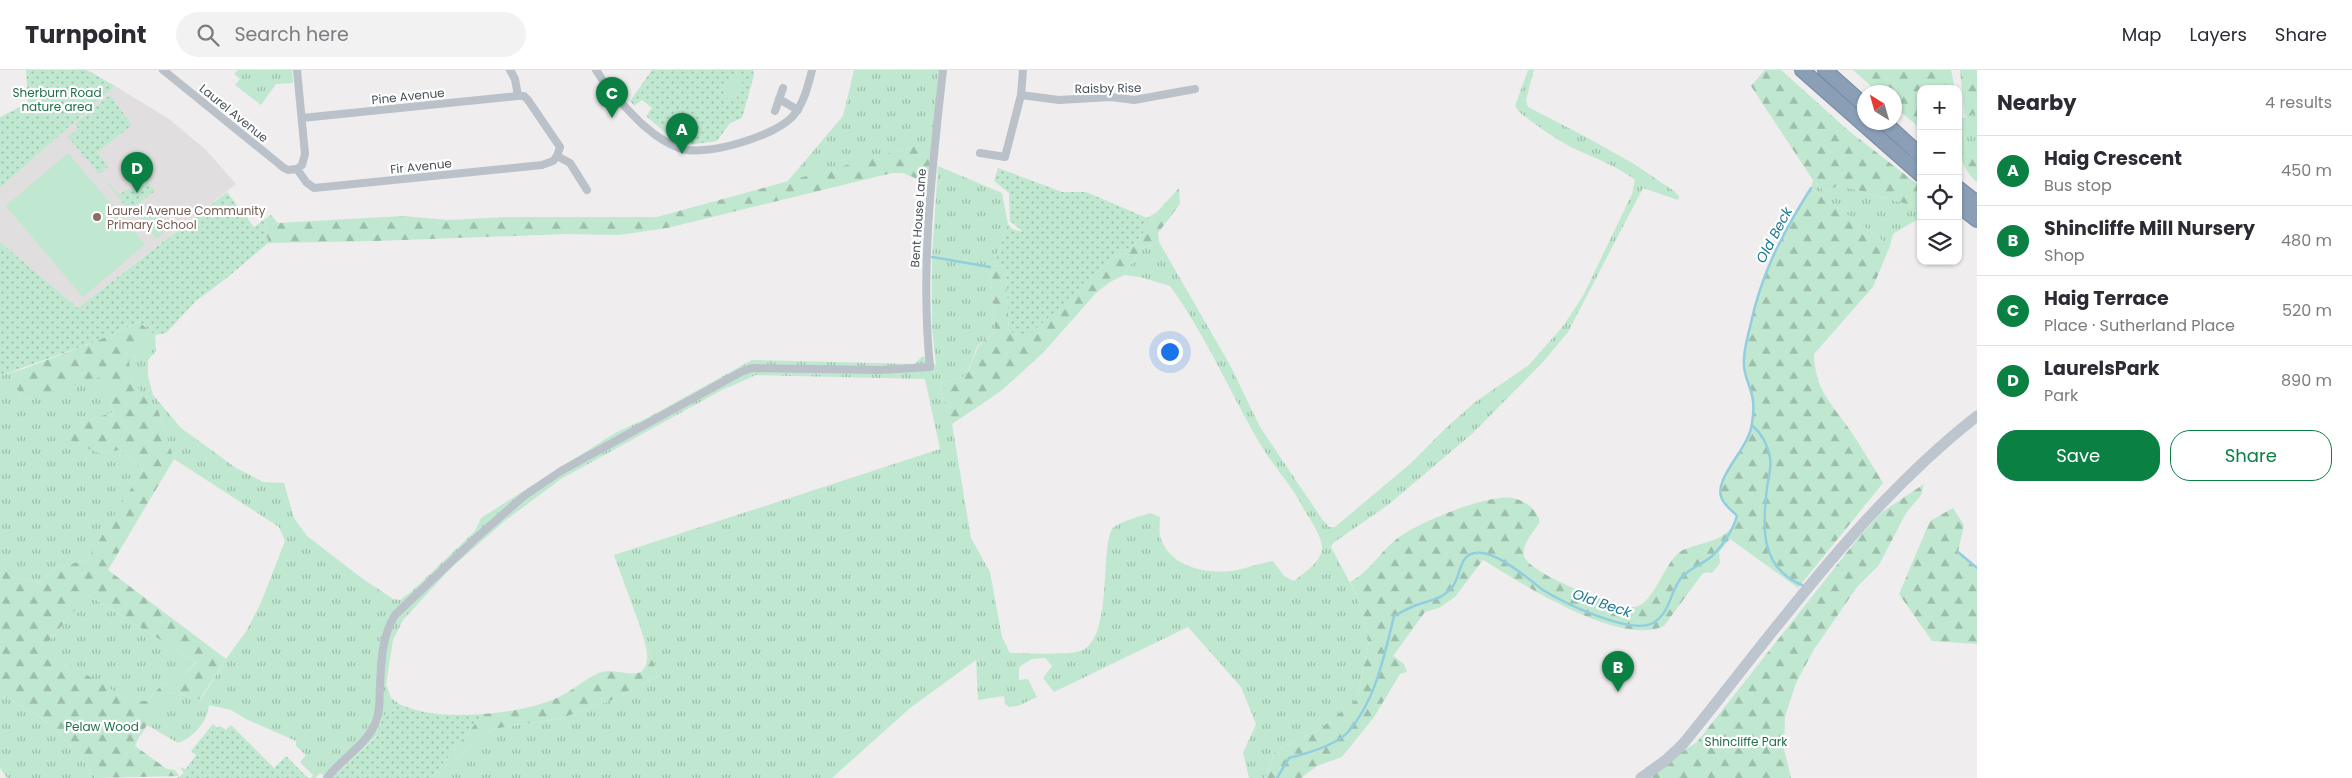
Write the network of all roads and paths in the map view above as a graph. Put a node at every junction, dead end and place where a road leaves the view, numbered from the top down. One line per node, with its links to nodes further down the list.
1 (163, 70): 23 (street, Laurel Avenue)
2 (297, 70): 18 (street)
3 (510, 70): 13 (street)
4 (596, 70): 17 (street)
5 (812, 70): 17 (street)
6 (943, 70): 31 (street, Bent House Lane)
7 (1024, 70): 12 (street)
8 (1802, 70): 24 (highway)
9 (1825, 70): 15 (highway)
10 (783, 88): 14 (street)
11 (1195, 89): 12 (street, Raisby Rise)
12 (1021, 95): 21 (street)
13 (518, 96): 18 (street, Pine Avenue); 22 (street)
14 (779, 99): 16 (street); 17 (street)
15 (1857, 99)
16 (775, 110)
17 (796, 113)
18 (302, 118): 23 (street)
19 (1893, 130): 20 (highway)
20 (1917, 152)
21 (980, 153)
22 (557, 156): 23 (street, Fir Avenue); 25 (street)
23 (295, 169)
24 (1917, 171)
25 (587, 190)
26 (1962, 191): 27 (highway)
27 (1977, 203)
28 (1962, 208): 29 (highway)
29 (1977, 220)
30 (1977, 416): 32 (main road)
31 (327, 778)
32 (1641, 778)

